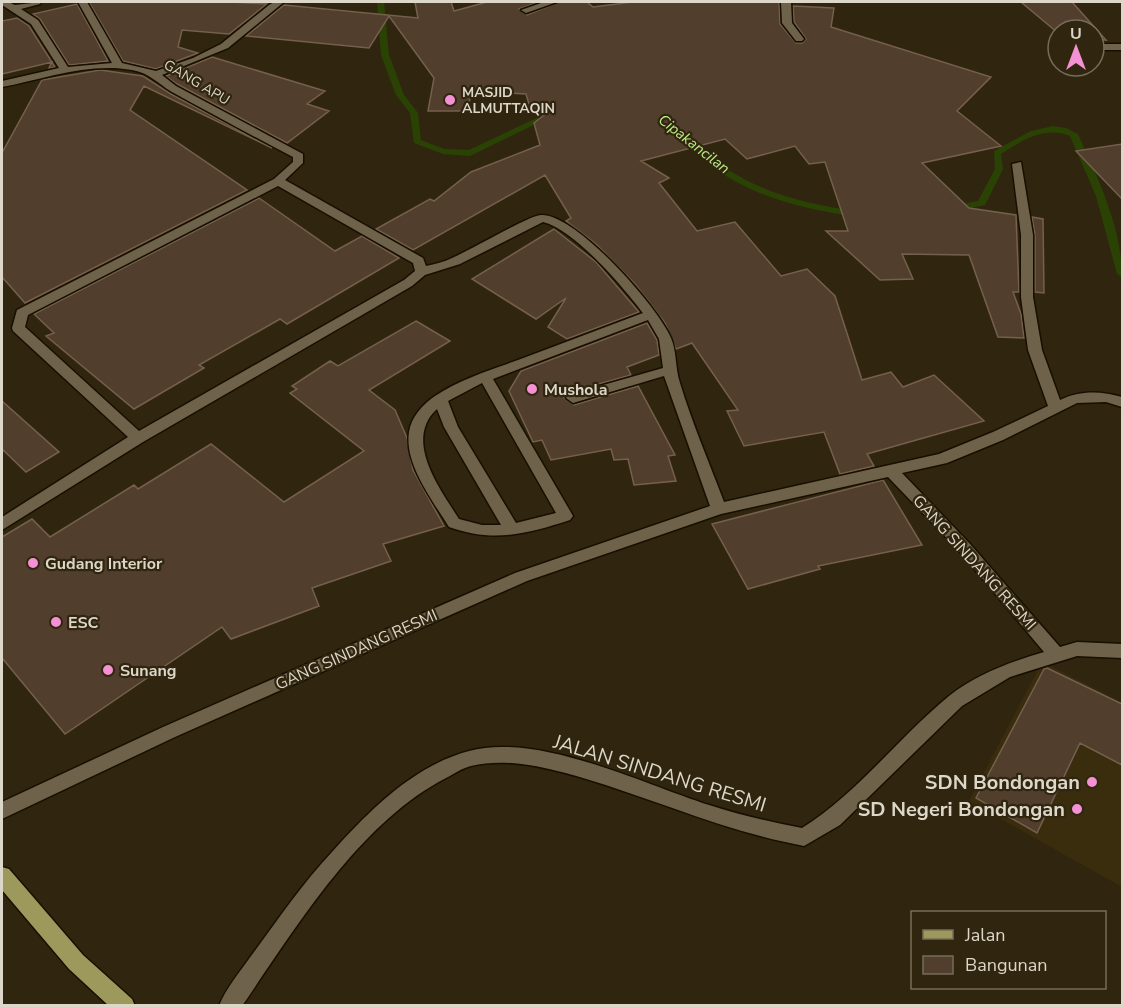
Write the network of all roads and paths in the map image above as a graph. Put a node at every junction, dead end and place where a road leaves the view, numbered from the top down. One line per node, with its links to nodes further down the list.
1 (3, 2): 7 (street)
2 (37, 2): 7 (street)
3 (83, 2): 12 (street)
4 (280, 2): 14 (street)
5 (552, 2): 8 (street)
6 (786, 2): 9 (street)
7 (15, 9): 13 (street)
8 (526, 10)
9 (799, 39)
10 (1106, 47): 11 (street)
11 (1122, 47)
12 (119, 67): 13 (street, GANG APU); 14 (street, GANG APU)
13 (66, 70): 15 (street, GANG APU)
14 (156, 74): 17 (street, GANG APU)
15 (2, 84)
16 (1017, 164): 25 (street)
17 (278, 181): 18 (street); 26 (street)
18 (421, 272): 19 (street); 26 (street)
19 (650, 315): 20 (street); 21 (street)
20 (670, 370): 23 (street); 28 (street)
21 (485, 377): 22 (street); 30 (street)
22 (440, 399): 30 (street); 30 (street)
23 (573, 399)
24 (1122, 402): 25 (street, GANG SINDANG RESMI)
25 (1055, 406): 27 (street, GANG SINDANG RESMI)
26 (138, 438): 29 (street)
27 (892, 472): 28 (street, GANG SINDANG RESMI); 32 (street, GANG SINDANG RESMI)
28 (719, 509): 33 (street, GANG SINDANG RESMI)
29 (2, 524)
30 (512, 530)
31 (1122, 651): 32 (street, JALAN SINDANG RESMI)
32 (1056, 654): 36 (street, JALAN SINDANG RESMI)
33 (2, 811)
34 (2, 876): 35 (main road)
35 (124, 1005)
36 (229, 1005)

